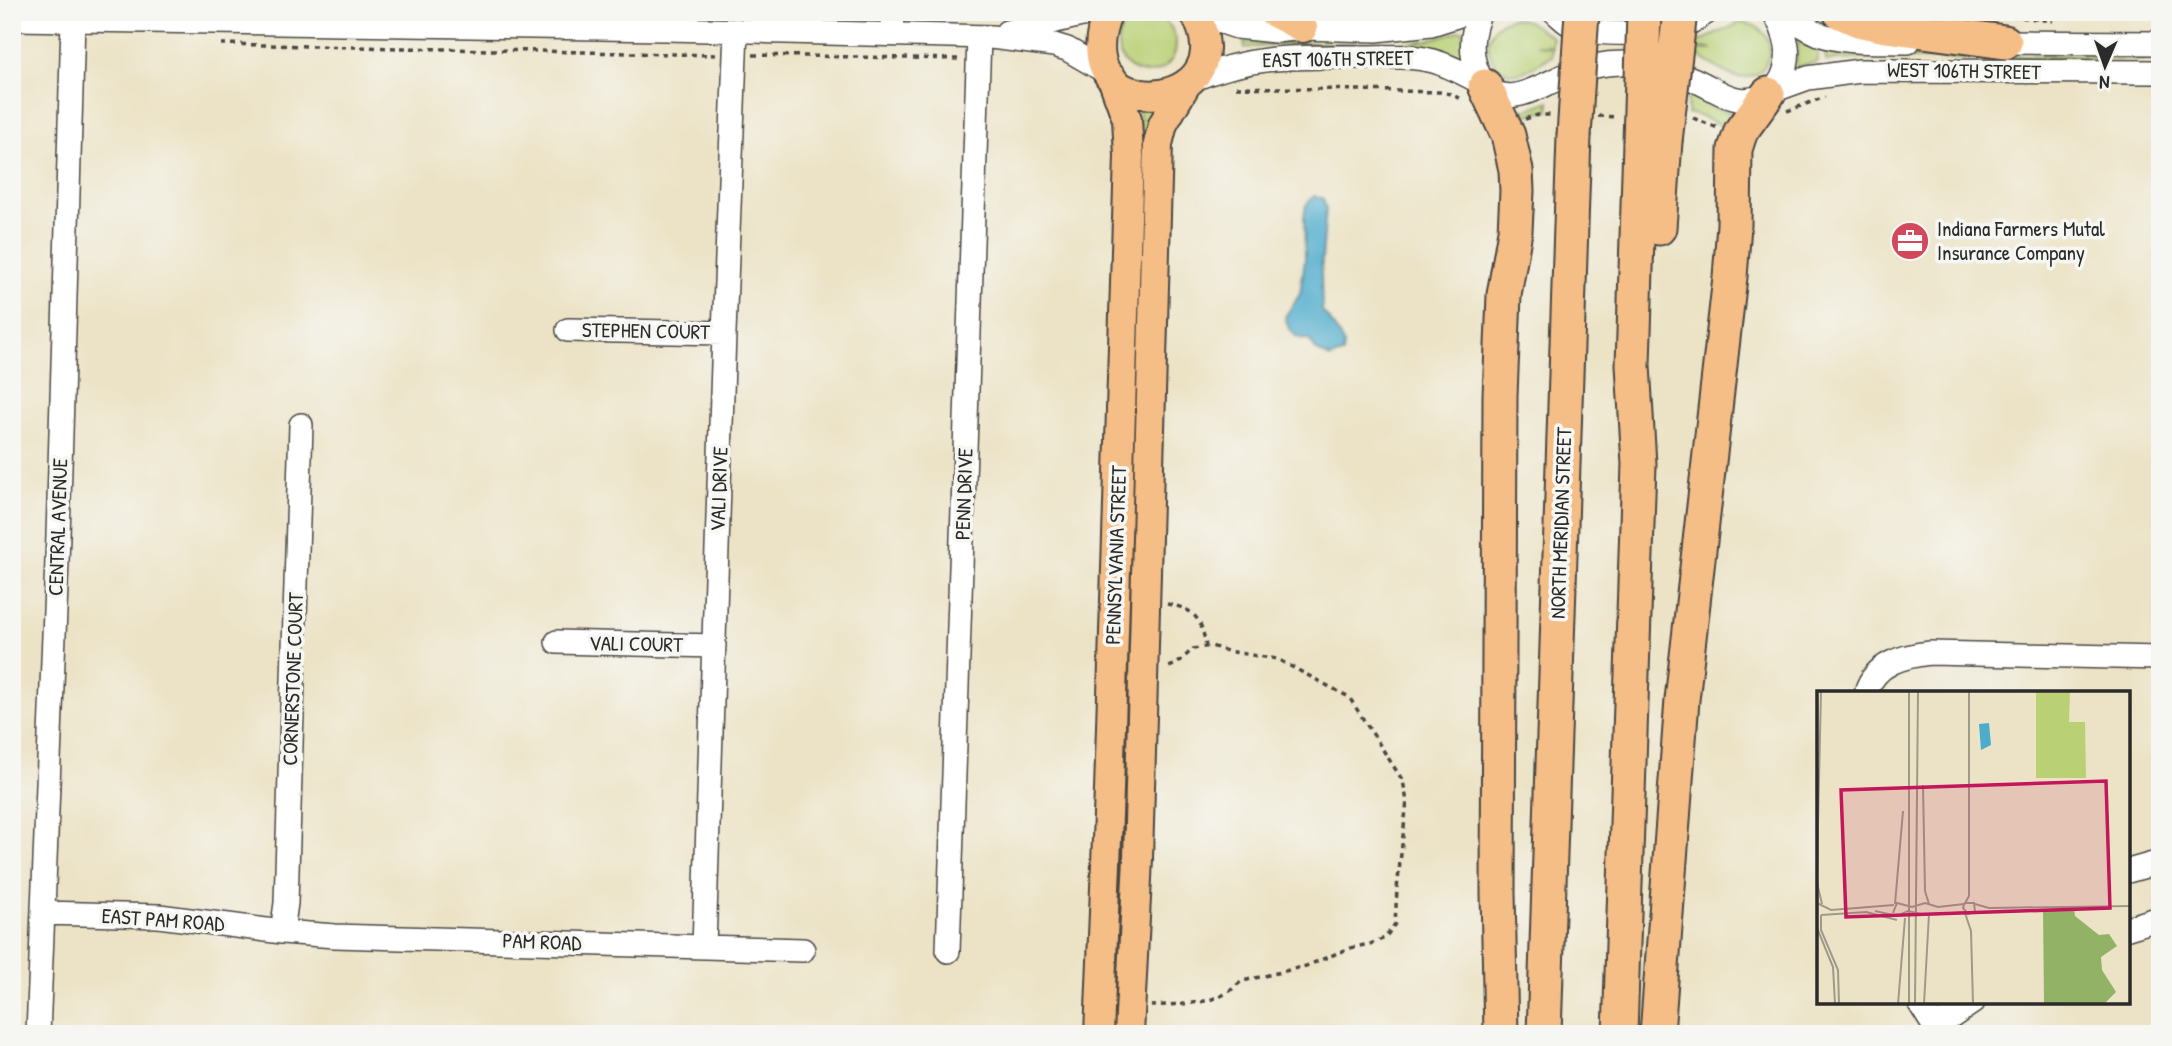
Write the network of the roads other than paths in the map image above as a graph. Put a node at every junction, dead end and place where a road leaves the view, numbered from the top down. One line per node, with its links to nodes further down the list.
1 (1095, 12): 21 (street)
2 (1108, 12): 25 (main road, PENNSYLVANIA STREET)
3 (1272, 12): 19 (main road)
4 (1469, 12): 19 (street, EAST 106TH STREET)
5 (1480, 12): 27 (street)
6 (1555, 12): 10 (street)
7 (1582, 12): 53 (highway, NORTH MERIDIAN STREET, bridge)
8 (1644, 12): 29 (highway, bridge)
9 (1680, 12): 29 (highway, bridge)
10 (1707, 12)
11 (1774, 12): 28 (street)
12 (1780, 12): 22 (street, WEST 106TH STREET)
13 (1840, 12): 22 (highway)
14 (1195, 13): 19 (street, EAST 106TH STREET); 26 (main road, PENNSYLVANIA STREET)
15 (12, 19): 16 (street)
16 (73, 21): 17 (street); 39 (street, CENTRAL AVENUE)
17 (666, 21): 20 (street)
18 (893, 23): 20 (street); 21 (street)
19 (1303, 28)
20 (736, 30): 31 (street, VALI DRIVE)
21 (985, 37): 25 (street); 45 (street, PENN DRIVE)
22 (2005, 42): 23 (street, WEST 106TH STREET)
23 (2160, 43)
24 (2160, 72): 28 (street, WEST 106TH STREET)
25 (1110, 75): 26 (main road); 50 (main road, PENNSYLVANIA STREET)
26 (1189, 81): 27 (street, EAST 106TH STREET); 51 (main road, PENNSYLVANIA STREET)
27 (1480, 92): 28 (street, WEST 106TH STREET); 52 (highway)
28 (1775, 99): 55 (highway)
29 (1653, 142): 54 (highway)
30 (568, 330): 31 (street, STEPHEN COURT)
31 (724, 333): 34 (street, VALI DRIVE)
32 (301, 425): 42 (street, CORNERSTONE COURT)
33 (557, 642): 34 (street, VALI COURT)
34 (714, 646): 43 (street, VALI DRIVE)
35 (2160, 658): 36 (street)
36 (1866, 691)
37 (2160, 862): 38 (street)
38 (2130, 870)
39 (44, 913): 42 (street, EAST PAM ROAD); 49 (street, CENTRAL AVENUE)
40 (2160, 918): 41 (street)
41 (2130, 927)
42 (282, 932): 43 (street, PAM ROAD)
43 (704, 947): 44 (street, PAM ROAD)
44 (803, 950)
45 (948, 951)
46 (1920, 1004): 48 (street)
47 (1971, 1004): 48 (street)
48 (1937, 1031)
49 (38, 1034)
50 (1099, 1034)
51 (1129, 1034)
52 (1501, 1034)
53 (1544, 1034)
54 (1620, 1034)
55 (1657, 1034)

